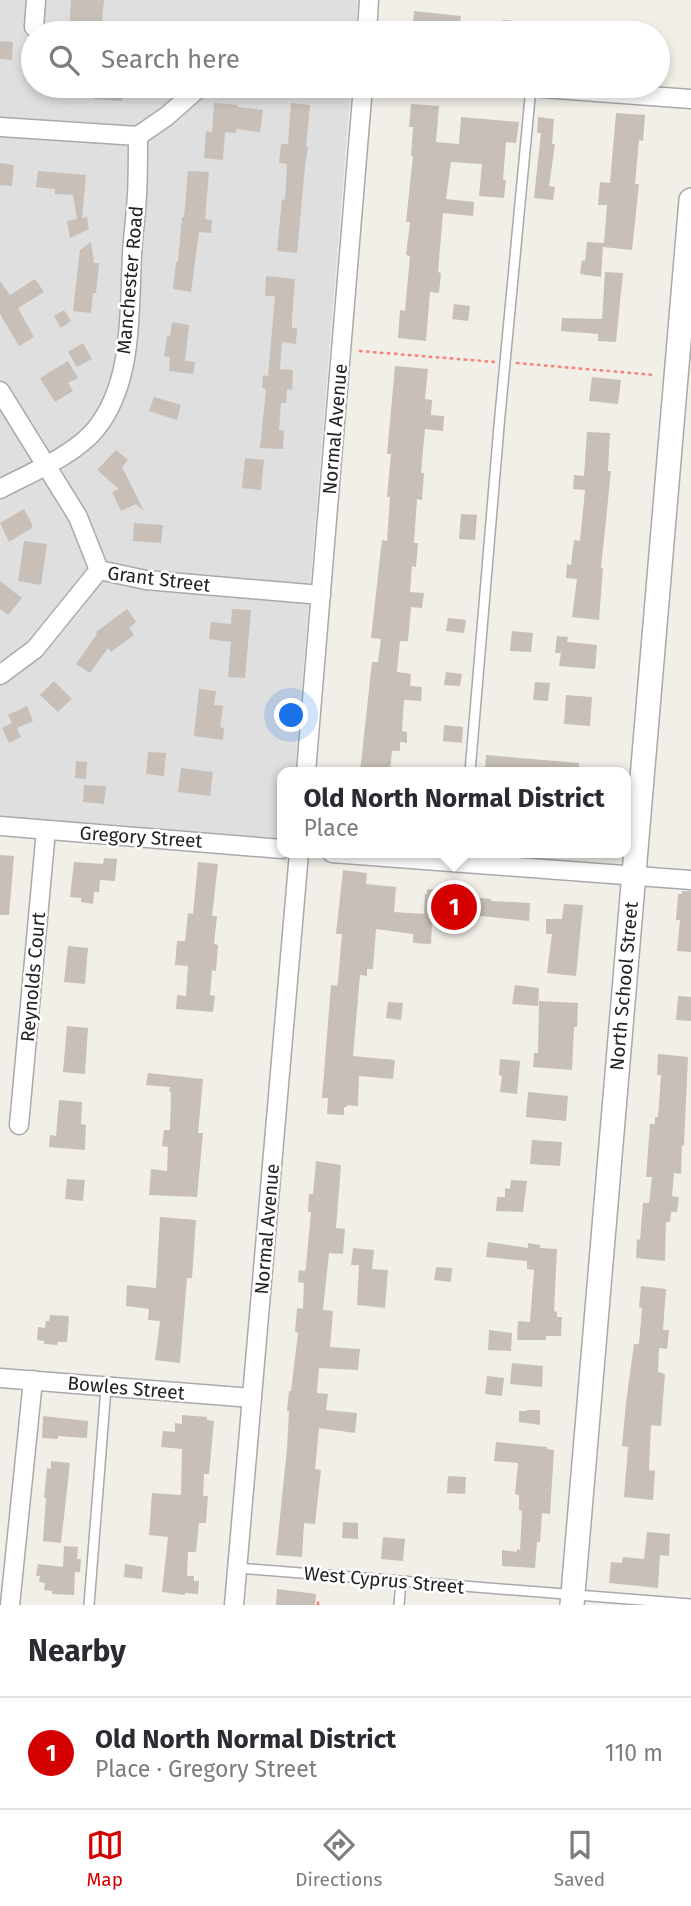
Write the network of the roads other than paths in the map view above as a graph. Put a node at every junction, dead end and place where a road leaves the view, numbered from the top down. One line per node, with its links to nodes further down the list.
1 (36, 0): 3 (street)
2 (369, 0): 4 (street)
3 (34, 21)
4 (368, 21)
5 (670, 97): 9 (street)
6 (187, 98): 11 (street)
7 (362, 98): 18 (street, Normal Avenue)
8 (522, 98): 21 (lane)
9 (691, 99)
10 (0, 127): 11 (street)
11 (138, 136): 15 (street, Manchester Road)
12 (691, 200): 13 (street, North School Street)
13 (684, 358): 27 (street, North School Street)
14 (0, 391): 15 (street)
15 (45, 465): 16 (street, Manchester Road); 17 (street)
16 (0, 489)
17 (99, 570): 18 (street, Grant Street); 19 (street, Grant Street)
18 (321, 595): 20 (street, Normal Avenue)
19 (0, 675)
20 (306, 767)
21 (470, 767)
22 (0, 826): 23 (street, Gregory Street)
23 (46, 830): 24 (street, Gregory Street); 29 (street, Reynolds Court)
24 (277, 849)
25 (299, 858): 33 (street, Normal Avenue)
26 (464, 858): 27 (street)
27 (633, 876): 28 (street); 36 (street, North School Street)
28 (691, 880)
29 (19, 1125)
30 (0, 1378): 31 (street, Bowles Street)
31 (33, 1380): 32 (street, Bowles Street); 38 (street)
32 (106, 1388): 33 (street, Bowles Street); 39 (lane)
33 (252, 1398): 34 (street, Normal Avenue)
34 (237, 1568): 35 (lane, West Cyprus Street); 40 (street, Normal Avenue)
35 (401, 1581): 36 (lane, West Cyprus Street); 41 (lane)
36 (572, 1600): 37 (lane, West Cyprus Street)
37 (691, 1604)
38 (10, 1605)
39 (89, 1605)
40 (234, 1605)
41 (398, 1605)

